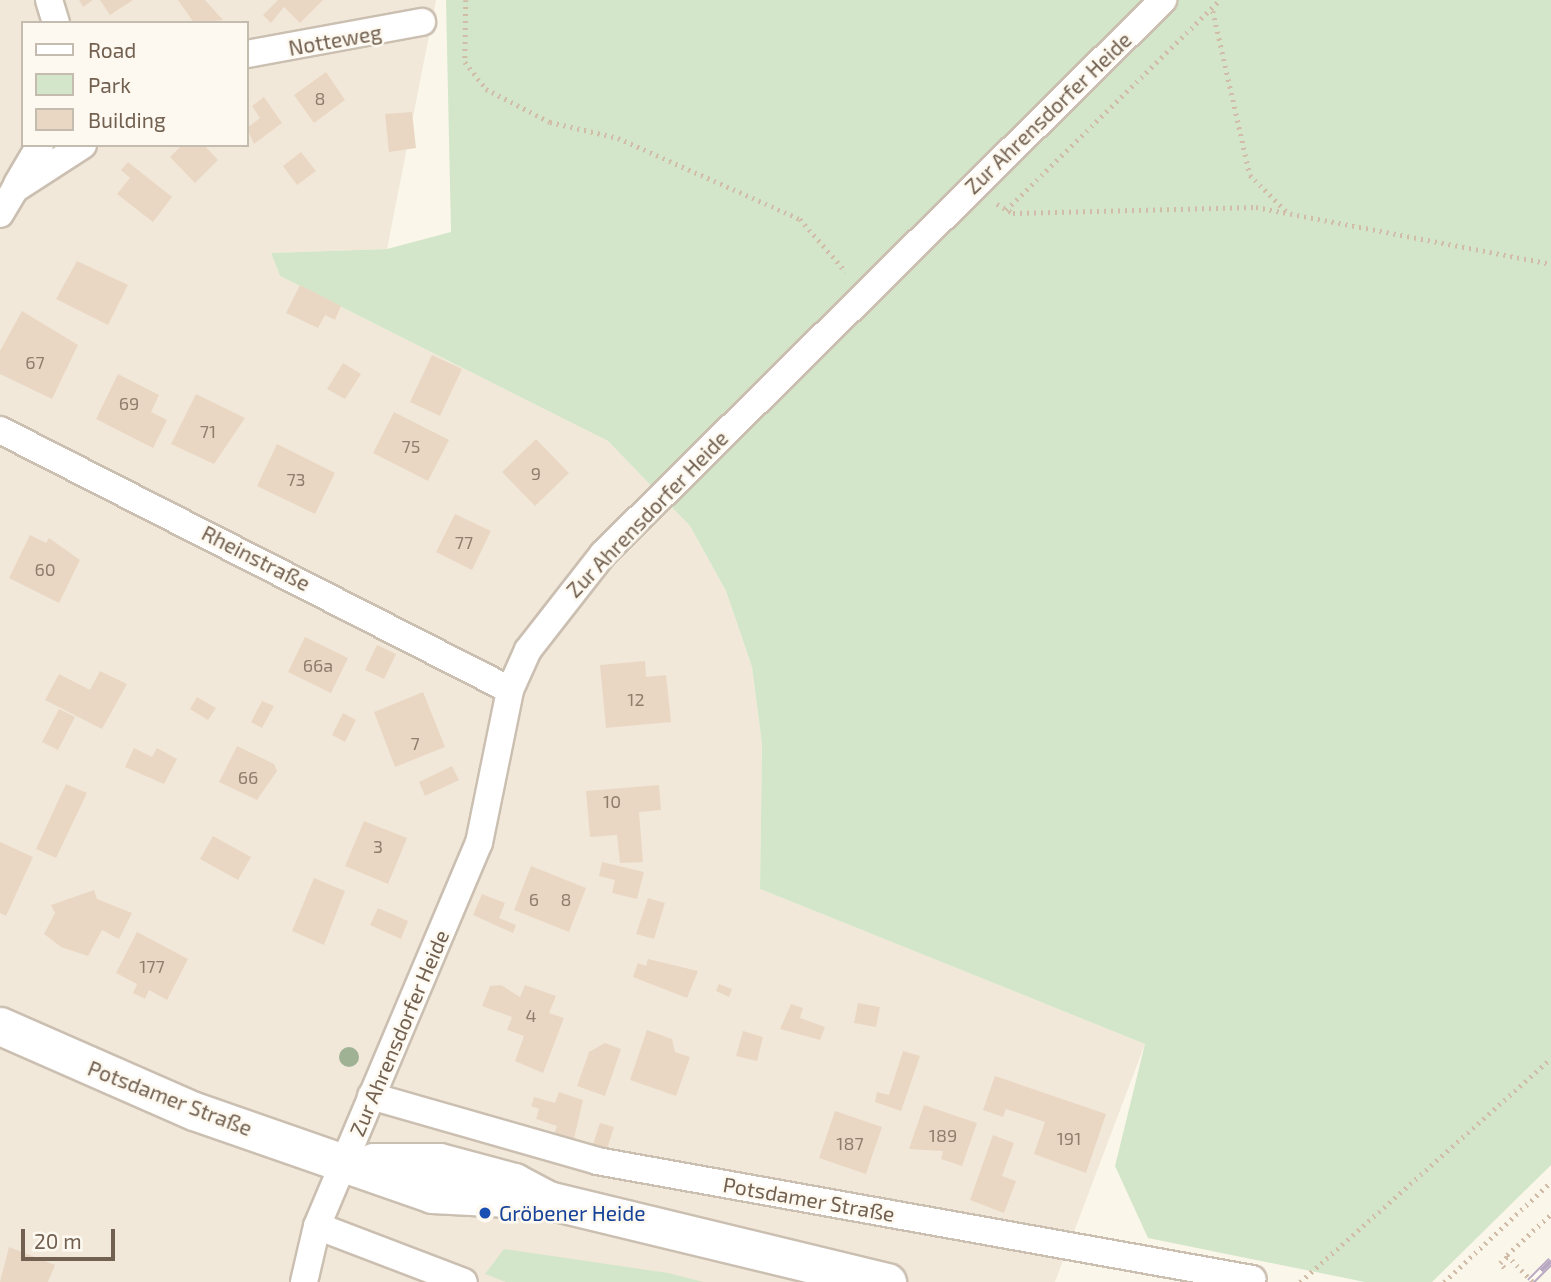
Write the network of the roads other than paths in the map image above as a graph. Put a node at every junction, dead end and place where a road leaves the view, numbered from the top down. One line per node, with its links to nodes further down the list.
1 (49, 0): 3 (street)
2 (1163, 0): 11 (street, Zur Ahrensdorfer Heide)
3 (55, 21)
4 (422, 22): 5 (street, Notteweg)
5 (248, 54)
6 (39, 147): 8 (street)
7 (80, 147): 8 (street)
8 (15, 189): 9 (street)
9 (0, 214)
10 (0, 430): 11 (street, Rheinstraße)
11 (510, 690): 13 (street, Zur Ahrensdorfer Heide)
12 (0, 1026): 14 (main road, Potsdamer Straße)
13 (371, 1097): 14 (street, Zur Ahrensdorfer Heide); 16 (street, Potsdamer Straße)
14 (344, 1162): 15 (street, Zur Ahrensdorfer Heide); 19 (main road, Potsdamer Straße)
15 (317, 1226): 17 (street, Zur Ahrensdorfer Heide); 18 (street)
16 (1252, 1279)
17 (304, 1282)
18 (464, 1282)
19 (887, 1282)

